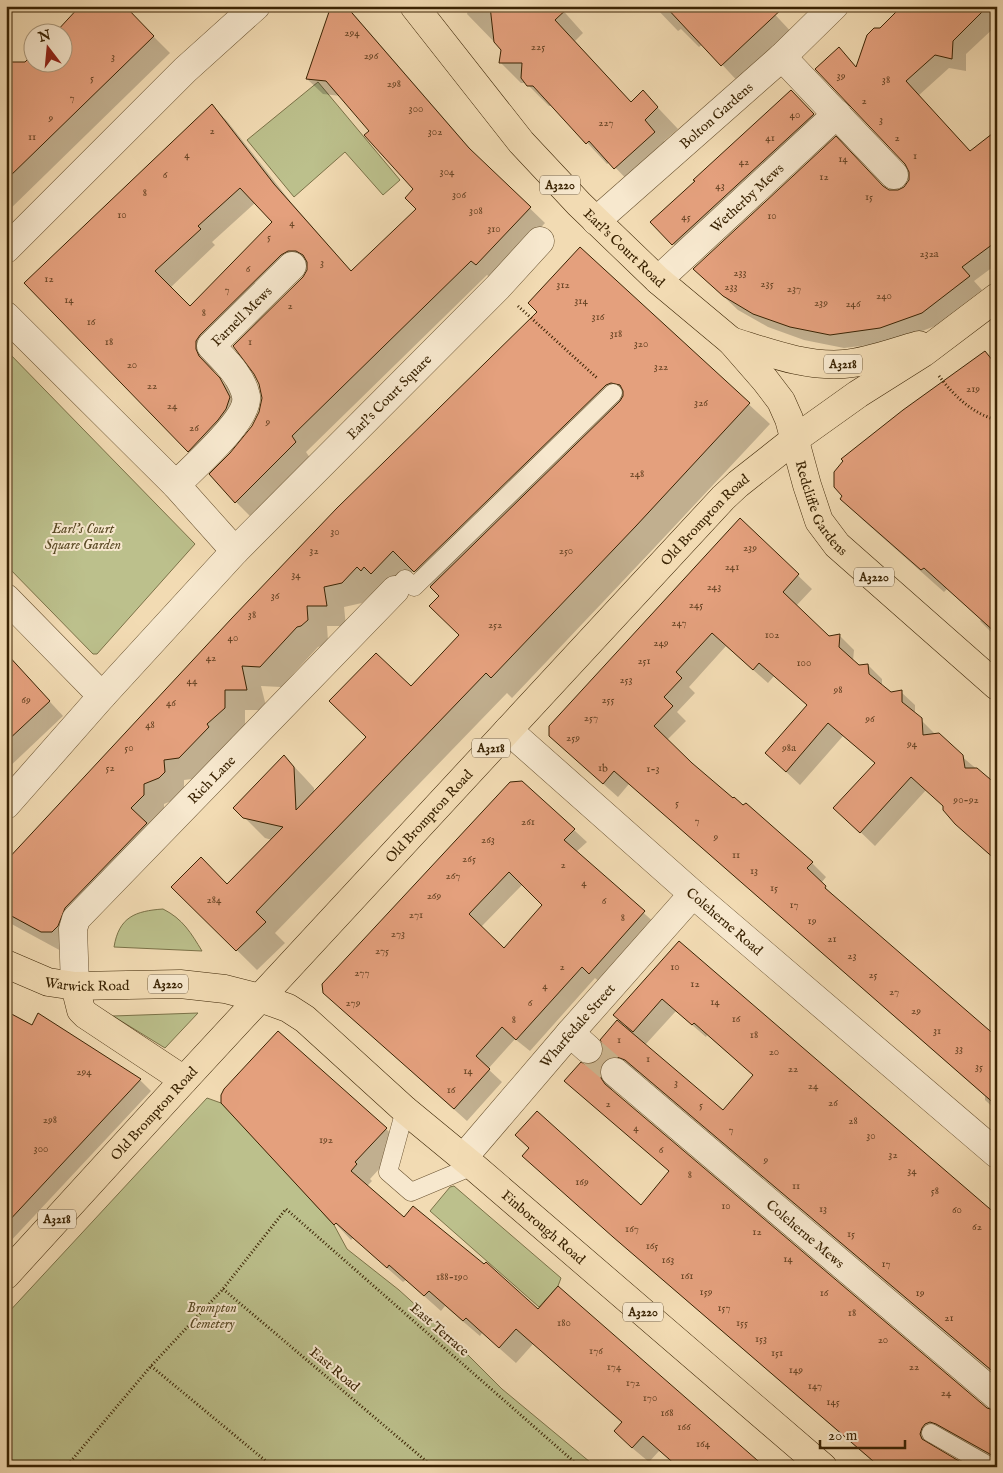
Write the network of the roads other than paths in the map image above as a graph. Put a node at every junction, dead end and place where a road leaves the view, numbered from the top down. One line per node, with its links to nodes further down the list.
1 (256, 6): 9 (street)
2 (414, 6): 7 (main road, Earl's Court Road / A3220)
3 (823, 10): 4 (street, Bolton Gardens)
4 (782, 57): 5 (street); 7 (street, Bolton Gardens)
5 (837, 114): 6 (street); 11 (street, Wetherby Mews)
6 (894, 175)
7 (596, 221): 11 (main road, Earl's Court Road / A3220)
8 (540, 241): 19 (street, Earl's Court Square)
9 (6, 249)
10 (292, 266): 18 (street, Farnell Mews)
11 (658, 280): 15 (main road, Earl's Court Road / A3220)
12 (997, 297): 14 (main road, Old Brompton Road / A3218)
13 (6, 316): 18 (street)
14 (954, 331): 15 (main road, A3218); 17 (main road, Old Brompton Road / A3218)
15 (731, 340): 17 (main road, Earl's Court Road / A3220)
16 (613, 393): 20 (lane)
17 (795, 439): 22 (main road, Redcliffe Gardens / A3220); 24 (main road, Old Brompton Road / A3218)
18 (176, 485): 19 (street)
19 (235, 551): 23 (street, Earl's Court Square)
20 (395, 590): 28 (street, Rich Lane)
21 (6, 598): 23 (street)
22 (997, 686)
23 (102, 696): 25 (street, Earl's Court Square)
24 (508, 730): 26 (street, Coleherne Road); 29 (main road, Old Brompton Road / A3218)
25 (6, 805)
26 (693, 894): 33 (street, Coleherne Road); 34 (street, Wharfedale Street)
27 (6, 964): 28 (main road, Warwick Road / A3220)
28 (75, 986): 29 (main road, Warwick Road / A3220); 31 (main road)
29 (260, 998): 31 (main road, Old Brompton Road / A3218); 32 (main road, Finborough Road / A3220)
30 (615, 1072): 36 (street, Coleherne Mews)
31 (184, 1080): 35 (main road, Old Brompton Road / A3218)
32 (405, 1110): 34 (main road, Finborough Road / A3220); 34 (lane)
33 (997, 1154)
34 (468, 1162): 38 (main road, Finborough Road / A3220)
35 (6, 1275)
36 (997, 1396)
37 (931, 1434): 39 (lane)
38 (823, 1467)
39 (991, 1467)

